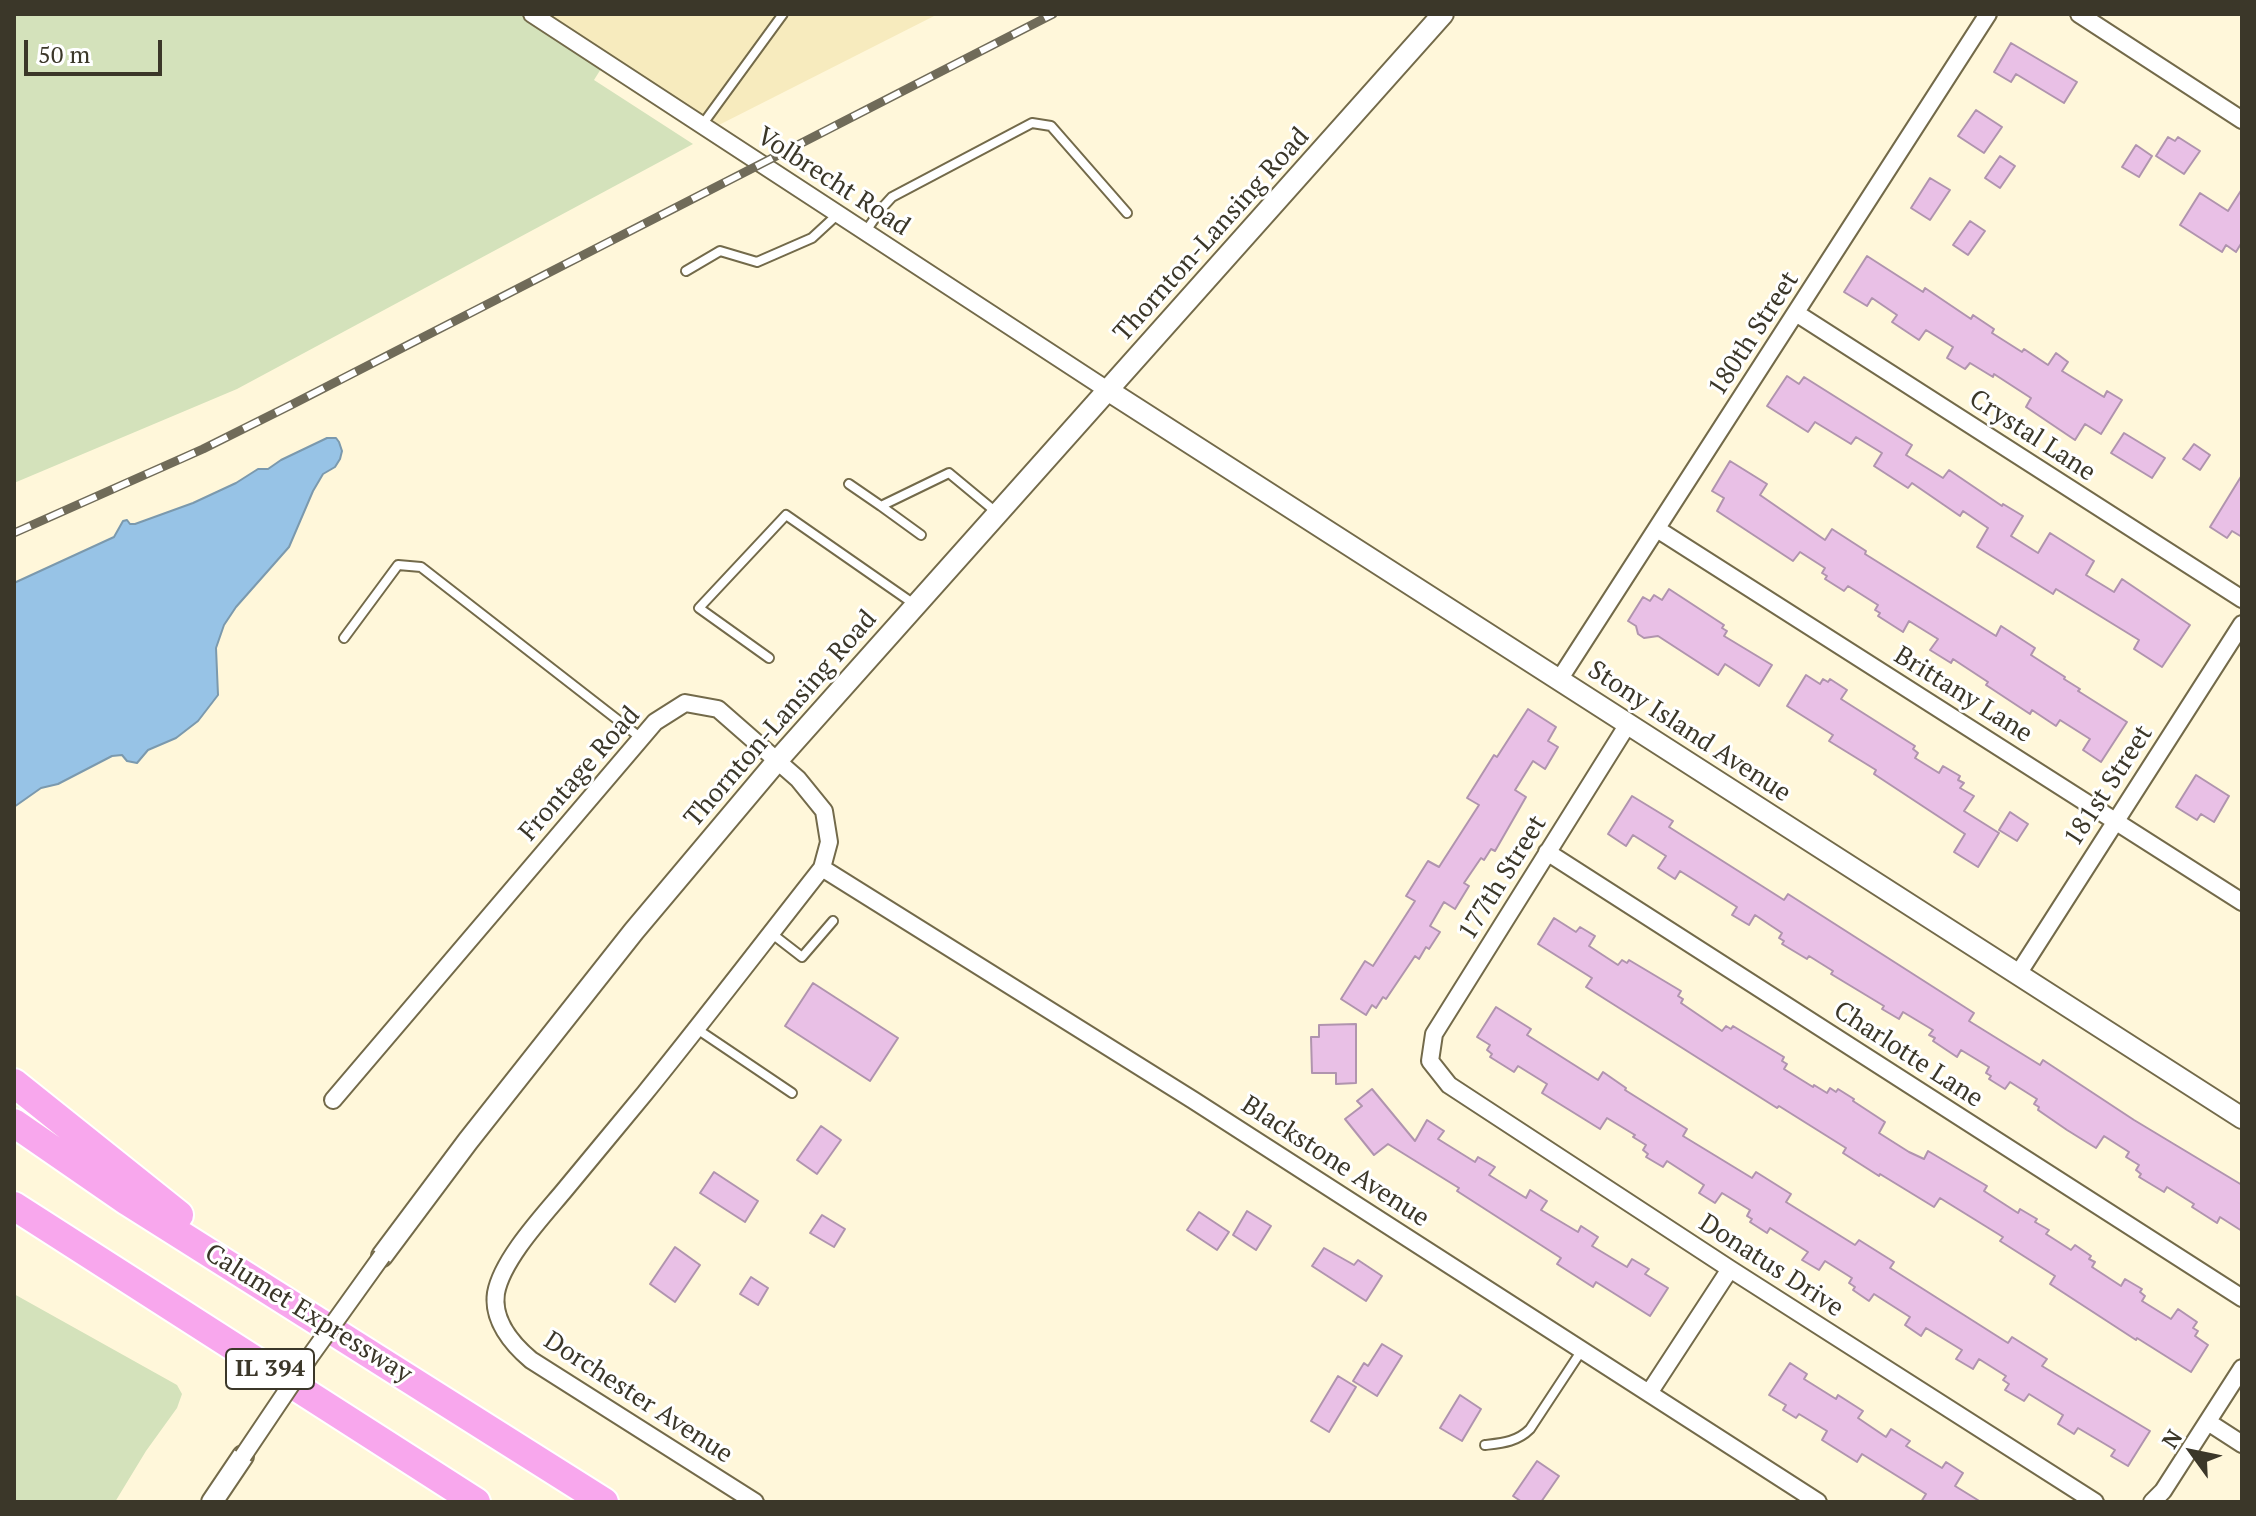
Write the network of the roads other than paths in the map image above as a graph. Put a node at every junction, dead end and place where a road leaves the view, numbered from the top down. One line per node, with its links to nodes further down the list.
1 (532, 14): 7 (street, Volbrecht Road)
2 (783, 14): 7 (lane)
3 (1443, 14): 13 (street, Thornton-Lansing Road)
4 (1988, 14): 12 (street, 180th Street)
5 (2079, 14): 6 (street)
6 (2242, 120)
7 (702, 125): 9 (street, Volbrecht Road)
8 (1127, 213): 10 (lane)
9 (838, 214): 10 (street, Volbrecht Road); 11 (lane)
10 (865, 232): 13 (street, Volbrecht Road)
11 (686, 271)
12 (1796, 313): 17 (street, 180th Street); 19 (street, Crystal Lane)
13 (1109, 391): 16 (street, Thornton-Lansing Road); 24 (street, Stony Island Avenue)
14 (849, 484): 15 (lane)
15 (881, 506): 16 (lane); 18 (lane)
16 (997, 512): 20 (street, Thornton-Lansing Road)
17 (1657, 529): 24 (street, 180th Street); 28 (street, Brittany Lane)
18 (921, 535)
19 (2242, 599)
20 (915, 604): 23 (lane); 27 (street, Thornton-Lansing Road)
21 (2242, 624): 28 (street, 181st Street)
22 (344, 638): 26 (lane)
23 (769, 658)
24 (1559, 680): 25 (street, Stony Island Avenue)
25 (1628, 724): 29 (street, 177th Street); 34 (street, Stony Island Avenue)
26 (641, 738): 27 (street, Frontage Road); 39 (street, Frontage Road)
27 (777, 761): 30 (street, Frontage Road); 45 (street, Thornton-Lansing Road)
28 (2115, 820): 31 (street, Brittany Lane); 34 (street, 181st Street)
29 (1547, 852): 36 (street, 177th Street); 48 (street, Charlotte Lane)
30 (822, 868): 33 (street); 49 (street, Blackstone Avenue)
31 (2242, 902)
32 (833, 921): 33 (lane)
33 (771, 933): 35 (street)
34 (2018, 974): 40 (street, Stony Island Avenue)
35 (696, 1028): 38 (lane); 59 (street, Dorchester Avenue)
36 (1430, 1061): 46 (street, Donatus Drive)
37 (14, 1083): 47 (highway)
38 (792, 1093)
39 (333, 1100)
40 (2242, 1118)
41 (14, 1123): 47 (highway, Calumet Expressway / IL 394)
42 (14, 1199): 44 (highway, IL 394)
43 (14, 1206): 44 (highway)
44 (64, 1236): 57 (highway, IL 394)
45 (382, 1256): 55 (street, Thornton-Lansing Road, bridge)
46 (1730, 1269): 51 (street); 61 (street, Donatus Drive)
47 (283, 1298): 58 (highway, Calumet Expressway / IL 394)
48 (2242, 1298)
49 (1582, 1350): 51 (street, Blackstone Avenue); 54 (lane)
50 (2242, 1368): 52 (street)
51 (1649, 1393): 60 (street, Blackstone Avenue)
52 (2208, 1422): 53 (street); 62 (street)
53 (2242, 1444)
54 (1485, 1445)
55 (243, 1456): 56 (street, Thornton-Lansing Road)
56 (212, 1502)
57 (476, 1502)
58 (604, 1502)
59 (755, 1502)
60 (1818, 1502)
61 (2095, 1502)
62 (2152, 1502)

